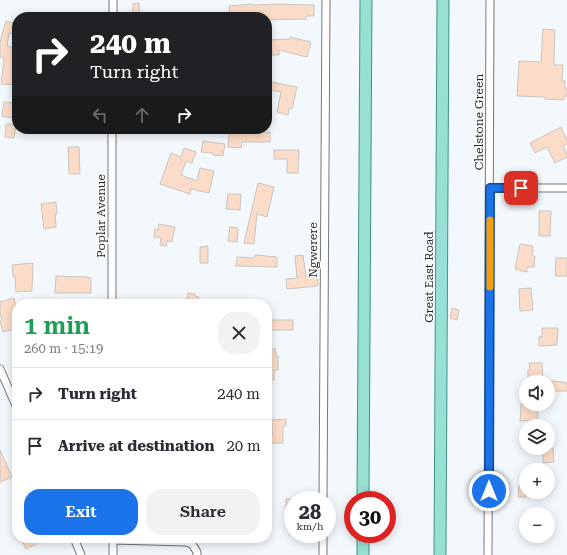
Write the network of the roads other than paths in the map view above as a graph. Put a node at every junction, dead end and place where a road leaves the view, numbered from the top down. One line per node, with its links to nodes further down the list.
1 (113, 0): 6 (street)
2 (326, 0): 13 (street, Ngwerere)
3 (366, 0): 14 (main road)
4 (443, 0): 25 (main road, Great East Road)
5 (490, 0): 8 (street, Chelstone Green)
6 (113, 12)
7 (112, 134): 10 (street, Poplar Avenue)
8 (490, 188): 9 (street); 26 (street, Chelstone Green)
9 (567, 188)
10 (112, 299)
11 (0, 369): 12 (street)
12 (12, 397)
13 (323, 491)
14 (363, 491)
15 (76, 543): 20 (street)
16 (114, 543): 21 (street)
17 (189, 543): 22 (street)
18 (323, 543): 23 (street)
19 (363, 543): 24 (main road)
20 (81, 555)
21 (113, 555)
22 (197, 555)
23 (323, 555)
24 (363, 555)
25 (440, 555)
26 (488, 555)

